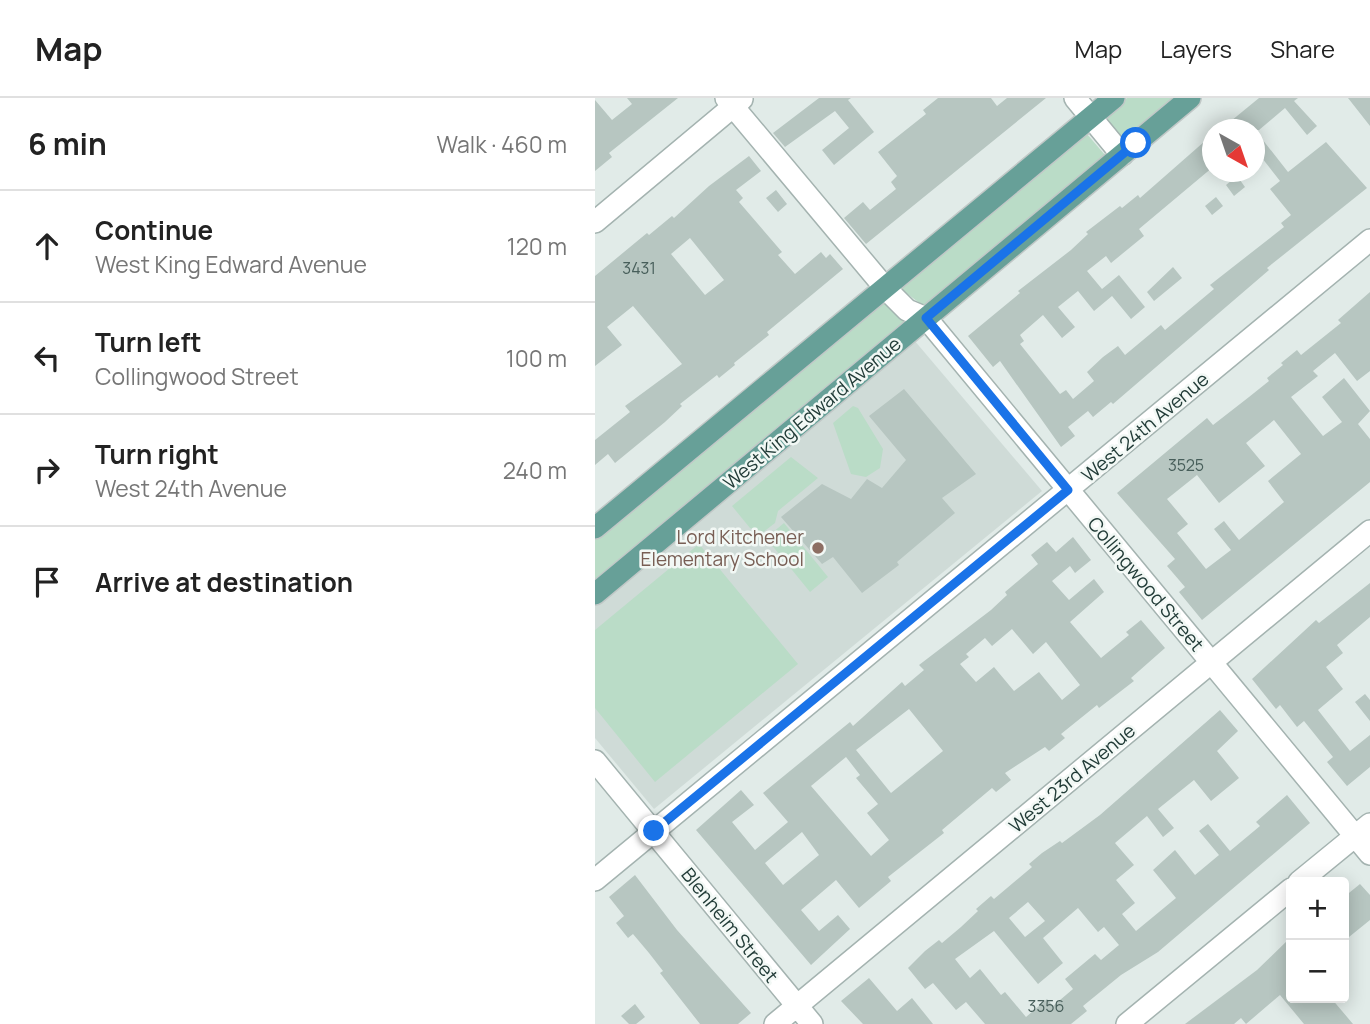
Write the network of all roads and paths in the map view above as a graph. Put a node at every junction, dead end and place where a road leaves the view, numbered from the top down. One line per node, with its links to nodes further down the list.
1 (1075, 98): 5 (street)
2 (1114, 98): 5 (main road)
3 (1190, 98): 6 (main road, West King Edward Avenue)
4 (734, 101): 7 (street); 9 (street, Collingwood Street)
5 (1090, 117): 6 (street); 9 (main road)
6 (1122, 155): 10 (main road, West King Edward Avenue)
7 (595, 222)
8 (1370, 240): 11 (street, West 24th Avenue)
9 (886, 289): 10 (street, Collingwood Street); 12 (main road)
10 (926, 318): 11 (street, Collingwood Street); 14 (main road, West King Edward Avenue)
11 (1068, 490): 15 (street, Collingwood Street); 18 (street, West 24th Avenue)
12 (595, 528)
13 (1370, 531): 15 (street, West 23rd Avenue)
14 (595, 594)
15 (1211, 663): 17 (street, Collingwood Street); 23 (street, West 23rd Avenue)
16 (595, 761): 18 (street, Blenheim Street)
17 (1363, 830): 19 (street, Collingwood Street); 20 (street)
18 (654, 831): 21 (street, West 24th Avenue); 23 (street, Blenheim Street)
19 (1370, 854)
20 (1305, 877)
21 (595, 880)
22 (1286, 893): 26 (street)
23 (796, 1006): 24 (street, West 23rd Avenue); 25 (street, Blenheim Street)
24 (775, 1024)
25 (812, 1024)
26 (1127, 1024)

